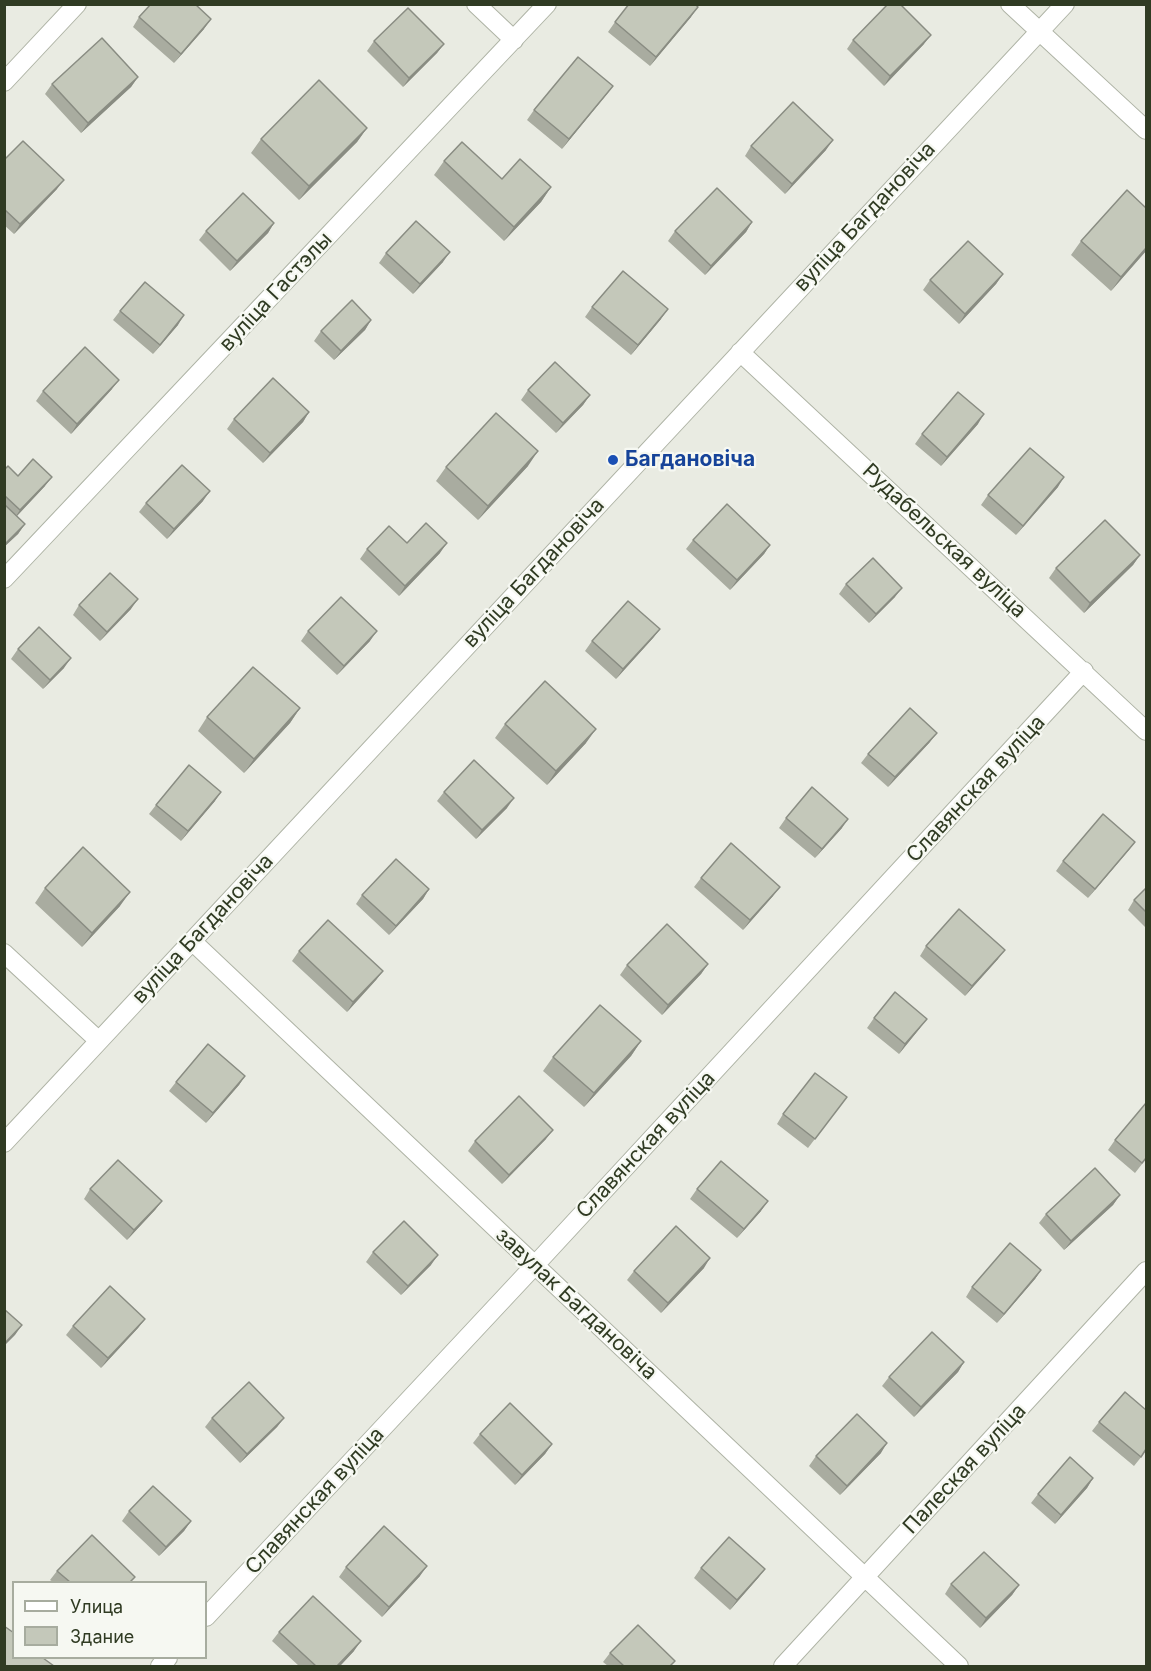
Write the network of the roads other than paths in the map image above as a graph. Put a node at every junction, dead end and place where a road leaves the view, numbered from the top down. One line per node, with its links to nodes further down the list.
1 (77, 4): 8 (street)
2 (476, 4): 7 (street)
3 (547, 4): 7 (street, вуліца Гастэлы)
4 (1010, 4): 6 (street)
5 (1065, 4): 6 (street, вуліца Багдановіча)
6 (1038, 32): 9 (street); 10 (street, вуліца Багдановіча)
7 (514, 40): 11 (street, вуліца Гастэлы)
8 (4, 82)
9 (1146, 129)
10 (740, 352): 12 (street, Рудабельская вуліца); 14 (street, вуліца Багдановіча)
11 (4, 579)
12 (1084, 671): 13 (street, Рудабельская вуліца); 18 (street, Славянская вуліца)
13 (1146, 731)
14 (192, 941): 16 (street, вуліца Багдановіча); 18 (street, завулак Багдановіча)
15 (4, 953): 16 (street)
16 (99, 1041): 17 (street, вуліца Багдановіча)
17 (4, 1143)
18 (535, 1265): 20 (street, завулак Багдановіча); 21 (street, Славянская вуліца)
19 (1146, 1271): 20 (street, Палеская вуліца)
20 (865, 1578): 22 (street, Палеская вуліца); 23 (street, завулак Багдановіча)
21 (207, 1616)
22 (783, 1666)
23 (959, 1666)

